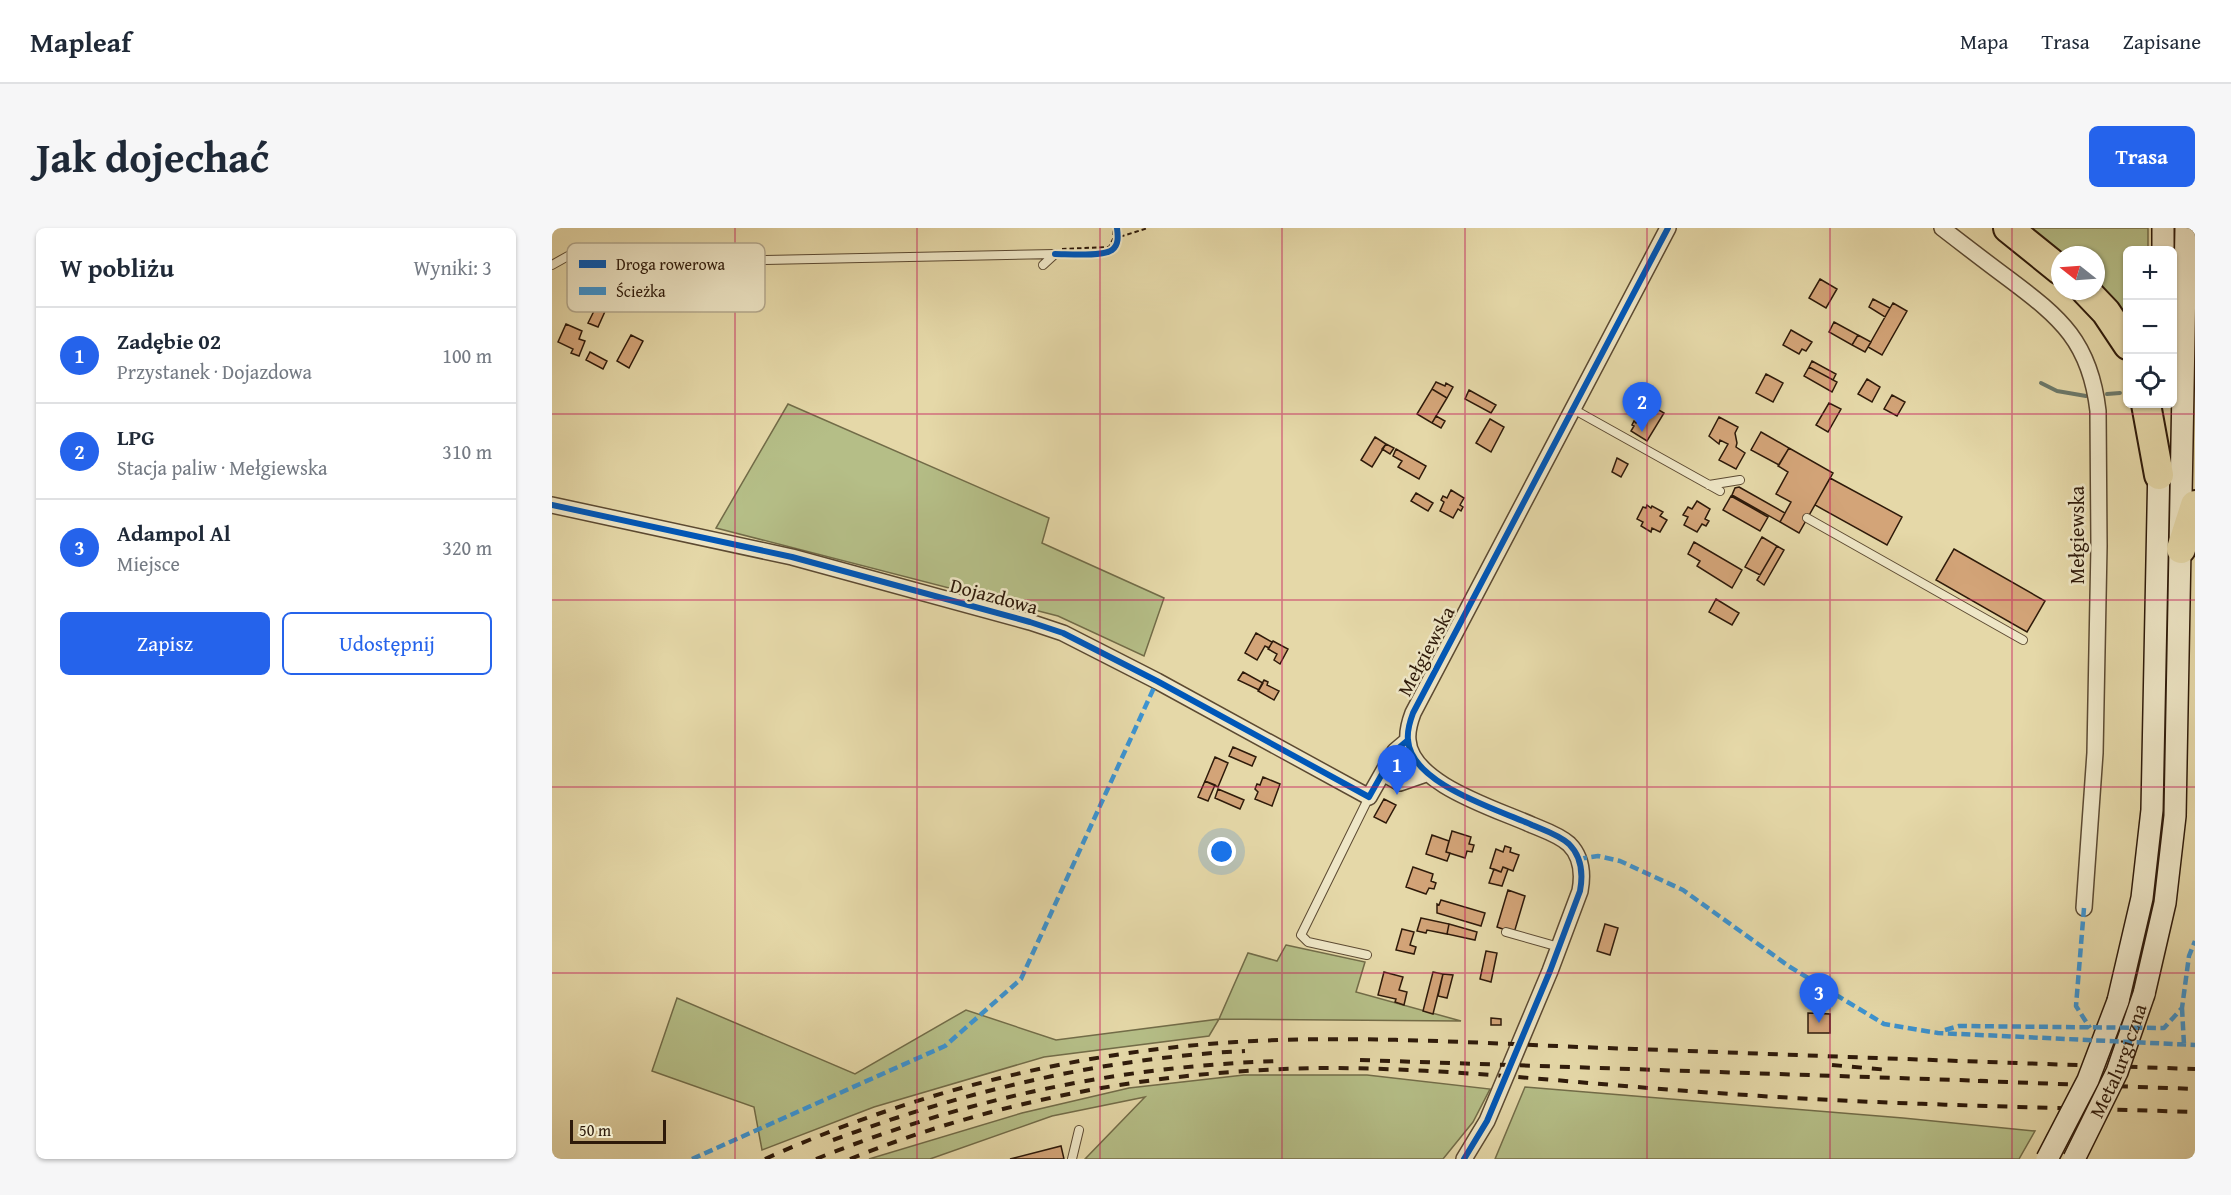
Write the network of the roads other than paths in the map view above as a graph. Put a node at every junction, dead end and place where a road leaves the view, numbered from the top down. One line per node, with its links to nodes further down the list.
1 (1668, 228): 16 (street, Mełgiewska)
2 (1942, 228): 30 (street, Mełgiewska)
3 (2008, 228): 9 (highway)
4 (2163, 228): 6 (main road)
5 (2186, 228): 24 (main road, Metalurgiczna)
6 (2163, 246)
7 (567, 257): 10 (lane)
8 (765, 260): 11 (lane)
9 (2051, 263)
10 (552, 265)
11 (1043, 266)
12 (2094, 300): 13 (highway)
13 (2123, 339)
14 (2147, 408): 17 (highway)
15 (2160, 408): 17 (main road, Metalurgiczna)
16 (1573, 409): 19 (lane); 26 (street, Mełgiewska)
17 (2159, 475): 37 (main road, Metalurgiczna, bridge)
18 (1740, 480): 19 (lane)
19 (1709, 485): 20 (lane)
20 (1720, 491)
21 (552, 504): 29 (street, Dojazdowa)
22 (2195, 505): 24 (highway)
23 (1808, 519): 25 (lane)
24 (2181, 549): 38 (main road, Metalurgiczna, bridge)
25 (2023, 640)
26 (1408, 740): 27 (street); 28 (street)
27 (1383, 773): 28 (street); 29 (street)
28 (1426, 774): 32 (street)
29 (1369, 797): 33 (lane)
30 (2084, 908)
31 (1506, 932): 32 (lane)
32 (1559, 946): 36 (street)
33 (1367, 955)
34 (1078, 1130): 35 (lane)
35 (1072, 1159)
36 (1464, 1159)
37 (2047, 1159)
38 (2074, 1159)

